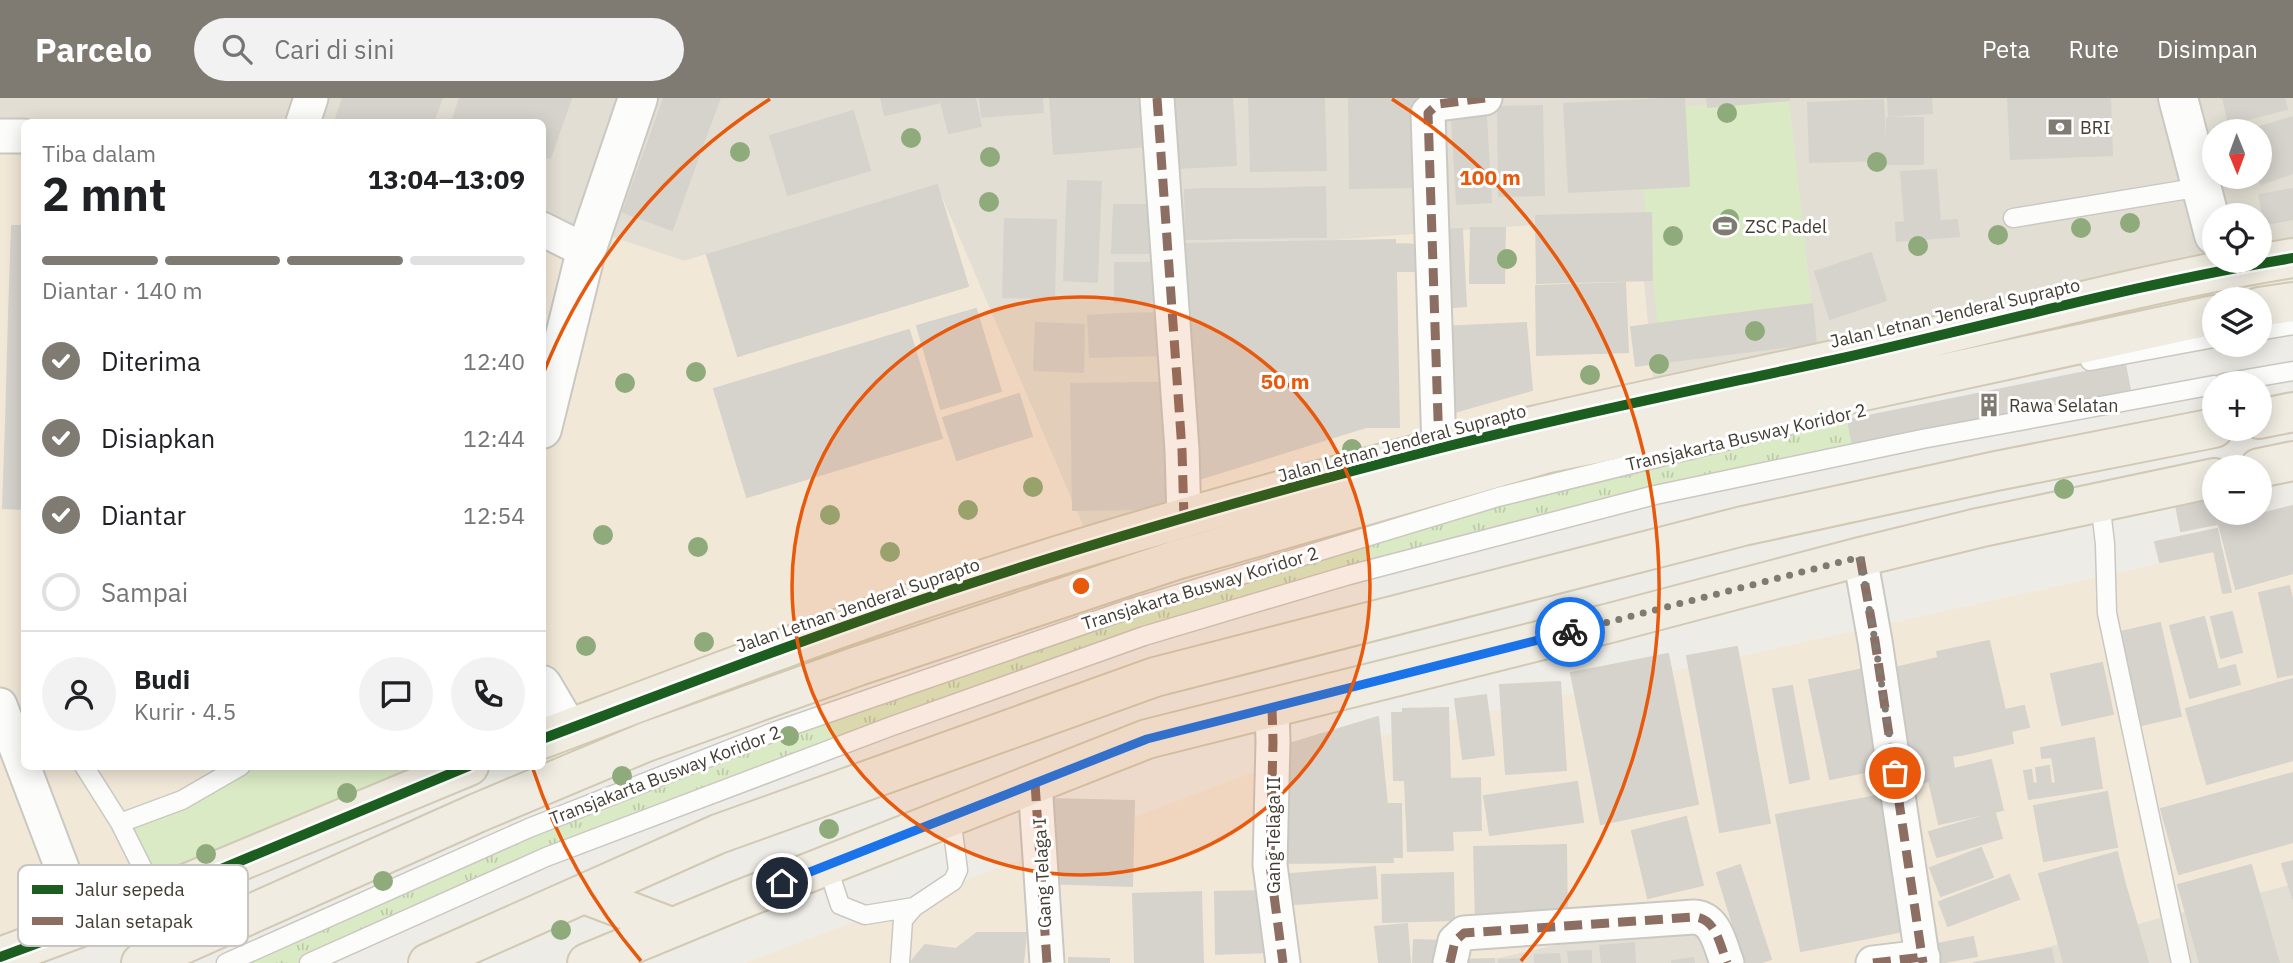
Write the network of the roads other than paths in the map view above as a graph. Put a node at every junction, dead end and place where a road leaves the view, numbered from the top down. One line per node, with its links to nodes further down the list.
1 (311, 98): 6 (street)
2 (638, 98): 13 (street)
3 (1157, 98): 37 (street)
4 (1485, 98): 33 (street)
5 (2178, 98): 9 (street)
6 (304, 119)
7 (0, 136): 8 (street)
8 (21, 136)
9 (2201, 187): 10 (street); 11 (lane)
10 (2205, 203)
11 (2013, 218)
12 (546, 231): 13 (street)
13 (586, 251): 30 (street)
14 (2272, 257): 15 (main road, Jalan Letnan Jenderal Suprapto)
15 (2293, 258)
16 (2202, 261): 26 (main road, Jalan Letnan Jenderal Suprapto)
17 (2293, 302): 18 (main road)
18 (2272, 305)
19 (2202, 317): 26 (main road, Jalan Letnan Jenderal Suprapto)
20 (2293, 325): 21 (lane)
21 (2272, 329)
22 (2202, 340): 23 (lane)
23 (2071, 364)
24 (2293, 370): 25 (lane)
25 (2272, 374)
26 (1849, 375): 33 (main road, Jalan Letnan Jenderal Suprapto); 41 (main road, Jalan Letnan Jenderal Suprapto)
27 (2202, 387): 68 (lane, Transjakarta Busway Koridor 2)
28 (1911, 398): 67 (lane, Transjakarta Busway Koridor 2)
29 (2293, 412): 31 (main road)
30 (546, 413)
31 (2272, 416)
32 (2202, 430): 34 (main road)
33 (1438, 448): 37 (main road, Jalan Letnan Jenderal Suprapto)
34 (1996, 471): 38 (main road); 58 (main road)
35 (2202, 480): 36 (main road)
36 (2100, 501): 38 (main road); 77 (lane)
37 (1184, 519): 40 (main road, Jalan Letnan Jenderal Suprapto)
38 (1978, 528): 39 (main road)
39 (1860, 557): 44 (main road); 65 (street)
40 (809, 640): 41 (main road); 45 (main road, Jalan Letnan Jenderal Suprapto)
41 (858, 666): 60 (main road, Jalan Letnan Jenderal Suprapto)
42 (546, 700): 45 (street)
43 (0, 705): 46 (street)
44 (1272, 706): 51 (main road); 73 (street, Gang Telaga II)
45 (555, 734)
46 (21, 760)
47 (25, 770): 54 (street)
48 (87, 770): 53 (lane)
49 (234, 770): 53 (lane)
50 (457, 770): 56 (main road)
51 (1035, 783): 52 (main road); 72 (street, Gang Telaga I)
52 (951, 817): 57 (main road); 59 (lane)
53 (120, 823): 55 (lane)
54 (62, 865)
55 (141, 865)
56 (225, 865)
57 (827, 865): 59 (lane); 61 (main road)
58 (584, 894): 61 (main road); 69 (main road)
59 (914, 907): 71 (lane)
60 (248, 915)
61 (671, 928): 70 (main road)
62 (30, 946): 64 (main road)
63 (179, 946): 66 (main road, Jalan Letnan Jenderal Suprapto)
64 (0, 957)
65 (1923, 960): 76 (street)
66 (141, 963)
67 (226, 963)
68 (310, 963)
69 (428, 963)
70 (587, 963)
71 (900, 963)
72 (1047, 963)
73 (1283, 963)
74 (1450, 963): 75 (street)
75 (1727, 963)
76 (1874, 963)
77 (2181, 963)

